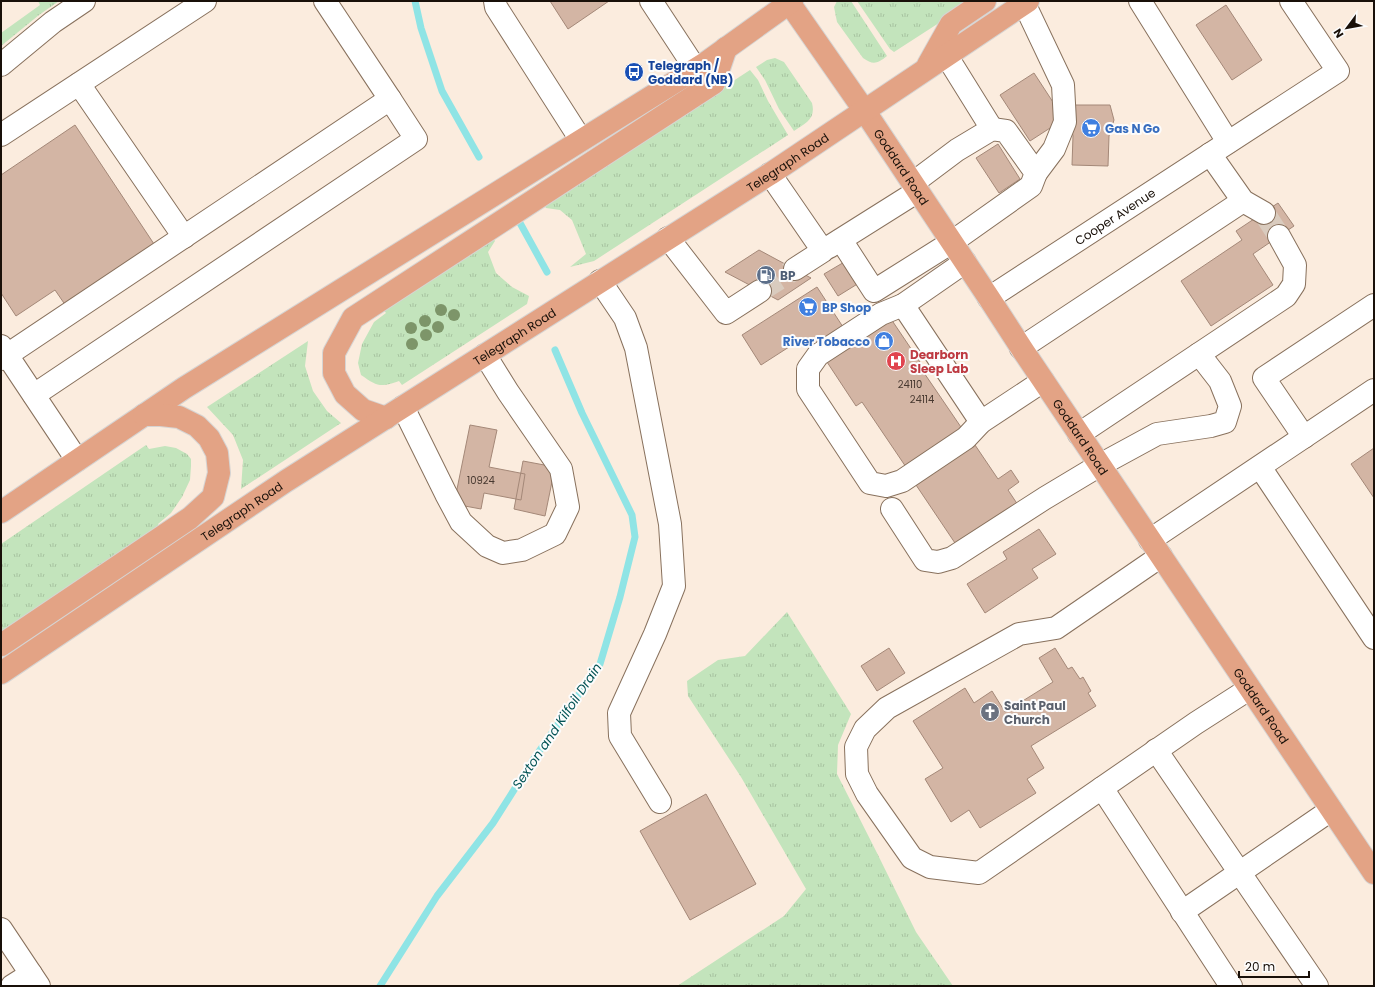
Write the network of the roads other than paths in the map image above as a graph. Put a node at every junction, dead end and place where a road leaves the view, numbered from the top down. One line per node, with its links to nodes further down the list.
1 (84, 1): 13 (street)
2 (205, 1): 16 (street)
3 (325, 1): 17 (street)
4 (495, 1): 22 (street)
5 (651, 1): 14 (street)
6 (985, 1): 15 (main road)
7 (1140, 1): 21 (street)
8 (1291, 1): 21 (street, Cooper Avenue)
9 (790, 2): 11 (main road); 18 (main road, Goddard Road)
10 (1026, 2): 12 (main road, Telegraph Road); 24 (street)
11 (726, 48): 14 (main road); 48 (main road)
12 (946, 55): 15 (main road, Telegraph Road); 19 (street)
13 (1, 65)
14 (695, 68): 22 (main road)
15 (926, 68): 18 (main road, Telegraph Road)
16 (79, 84): 20 (street); 30 (street)
17 (390, 99): 30 (street); 47 (street)
18 (864, 110): 25 (main road, Telegraph Road); 26 (main road, Goddard Road)
19 (992, 129): 24 (street); 26 (street)
20 (1, 135)
21 (1234, 138): 23 (street, Cooper Avenue)
22 (581, 140): 49 (main road)
23 (1210, 154): 27 (street); 38 (street, Cooper Avenue)
24 (1036, 173): 32 (street)
25 (770, 174): 31 (main road, Telegraph Road); 33 (street)
26 (915, 187): 32 (main road, Goddard Road); 33 (street)
27 (1243, 202): 28 (street); 41 (street)
28 (1264, 213)
29 (1279, 236): 43 (street)
30 (184, 237): 42 (street)
31 (668, 238): 36 (main road, Telegraph Road); 37 (street)
32 (952, 242): 33 (street); 34 (main road, Goddard Road)
33 (832, 246): 35 (street)
34 (965, 262): 38 (main road, Goddard Road); 39 (street)
35 (795, 269)
36 (600, 281): 44 (main road, Telegraph Road); 65 (street)
37 (760, 291)
38 (989, 298): 41 (main road, Goddard Road)
39 (903, 305): 50 (street); 50 (street)
40 (1374, 305): 52 (street)
41 (1021, 348): 45 (main road, Goddard Road)
42 (3, 353): 47 (street)
43 (1199, 354): 51 (street); 54 (street)
44 (484, 355): 48 (main road, Telegraph Road); 48 (street)
45 (1043, 381): 50 (street); 51 (main road, Goddard Road)
46 (1374, 390): 52 (street)
47 (34, 395): 53 (street)
48 (395, 412): 61 (main road, Telegraph Road)
49 (144, 415): 53 (main road); 60 (main road)
50 (981, 422)
51 (1079, 434): 54 (main road, Goddard Road)
52 (1304, 437): 55 (street)
53 (77, 460): 57 (main road)
54 (1100, 465): 56 (street); 58 (main road, Goddard Road)
55 (1260, 467): 58 (street); 59 (street)
56 (892, 509)
57 (1, 512)
58 (1156, 548): 62 (main road, Goddard Road); 64 (street)
59 (1374, 638)
60 (1, 645)
61 (1, 673)
62 (1249, 689): 63 (street); 66 (main road, Goddard Road)
63 (1156, 750): 64 (street); 67 (street)
64 (1102, 788): 69 (street)
65 (660, 802)
66 (1331, 810): 67 (street); 68 (main road, Goddard Road)
67 (1240, 873): 69 (street); 74 (street)
68 (1374, 873)
69 (1182, 912): 73 (street)
70 (1, 929): 71 (street)
71 (35, 980): 72 (street)
72 (12, 986)
73 (1231, 986)
74 (1317, 986)

